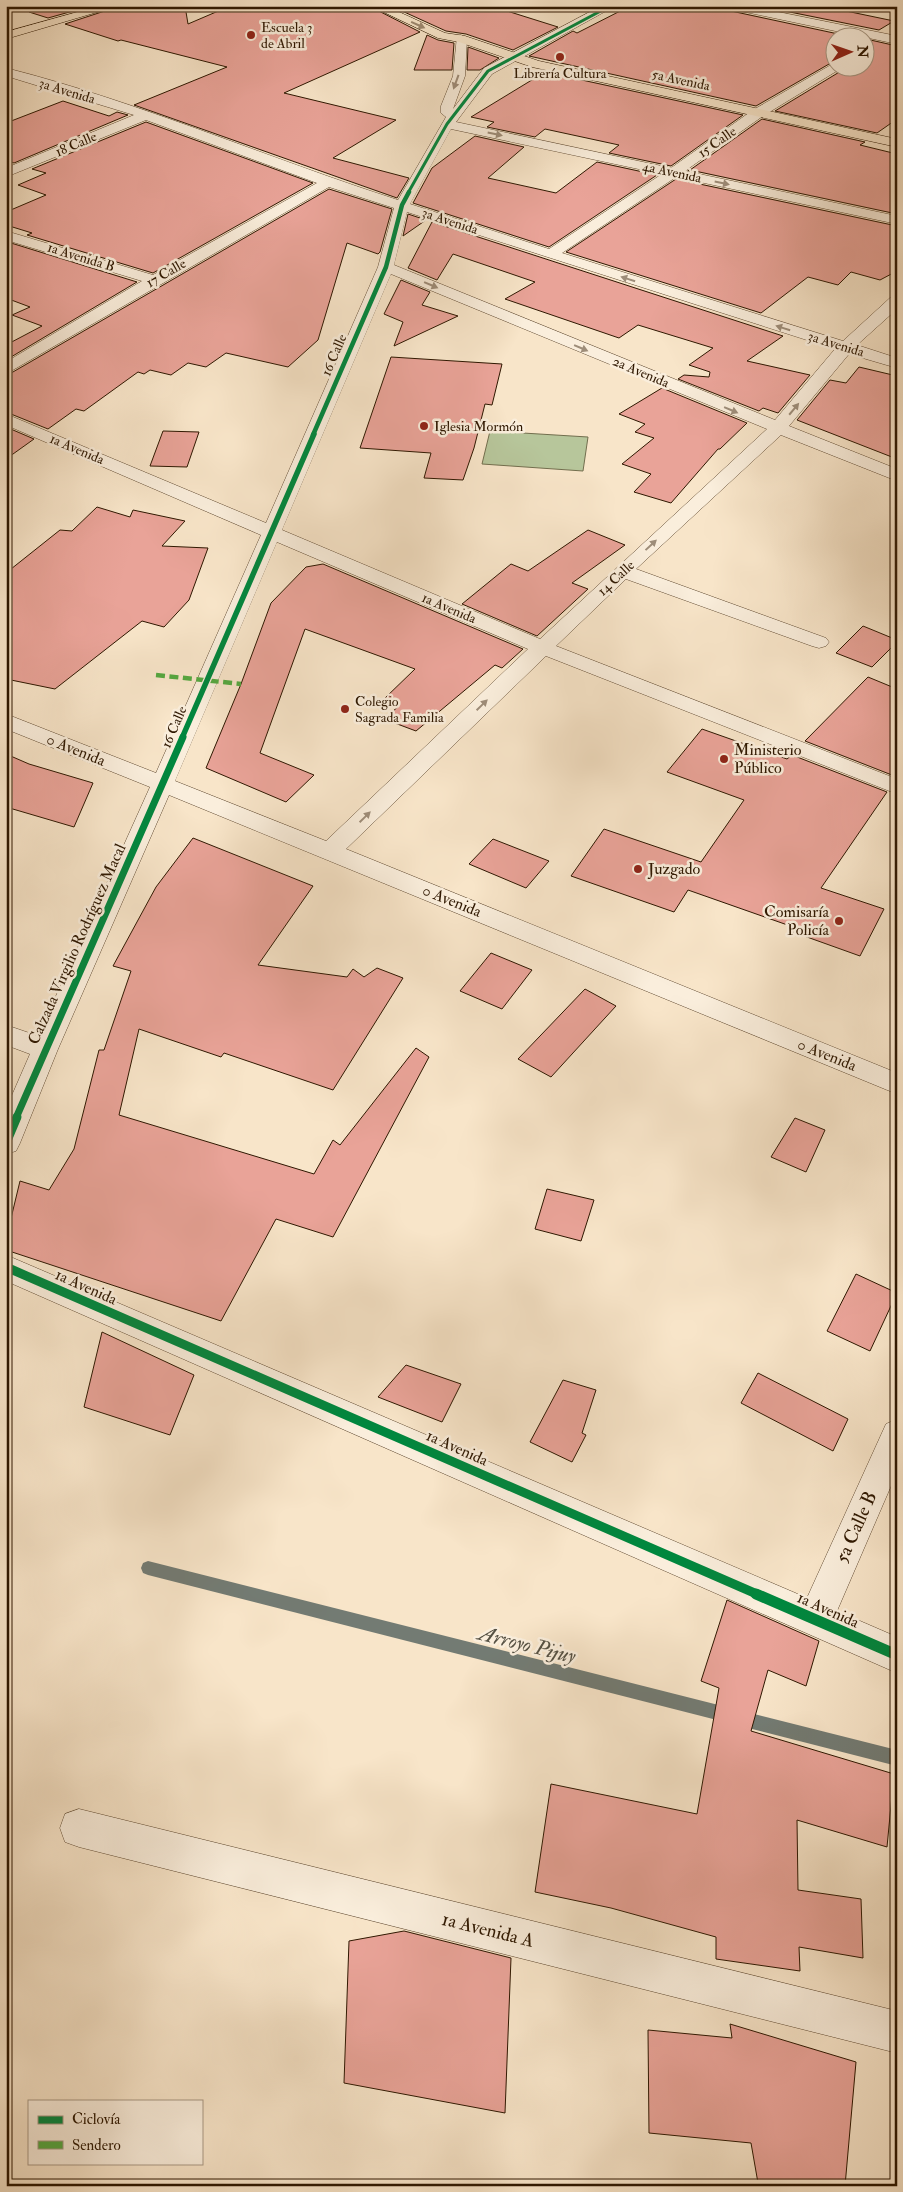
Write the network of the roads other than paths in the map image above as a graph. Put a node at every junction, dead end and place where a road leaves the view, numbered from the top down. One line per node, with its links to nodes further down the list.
1 (113, 6): 9 (main road)
2 (376, 6): 11 (main road, 5a Avenida, one-way to 11)
3 (403, 6): 11 (main road, 5a Avenida)
4 (610, 6): 14 (street, 16 Calle)
5 (731, 6): 10 (street)
6 (891, 6): 7 (street)
7 (897, 7)
8 (897, 29): 10 (street)
9 (6, 36)
10 (884, 37): 12 (street); 13 (street)
11 (461, 39): 14 (main road, 5a Avenida); 19 (street, 16 Calle, one-way to 19)
12 (897, 40)
13 (876, 42)
14 (513, 57): 17 (main road, 5a Avenida); 19 (street, 16 Calle)
15 (6, 72): 18 (street, 3a Avenida)
16 (826, 72): 17 (street, 15 Calle)
17 (758, 113): 20 (main road, 5a Avenida); 21 (street, 15 Calle)
18 (146, 115): 22 (street, 18 Calle); 23 (street, 3a Avenida)
19 (447, 124): 21 (street, 4a Avenida, one-way to 21); 24 (street, 16 Calle)
20 (897, 143)
21 (673, 173): 25 (street, 4a Avenida, one-way to 25); 27 (street, 15 Calle)
22 (6, 174)
23 (328, 182): 24 (street, 3a Avenida); 29 (street, 17 Calle)
24 (402, 205): 27 (street, 3a Avenida); 28 (street, 16 Calle)
25 (897, 220)
26 (6, 235): 29 (street, 1a Avenida B)
27 (551, 254): 31 (street, 3a Avenida, one-way to 27)
28 (386, 267): 35 (street, 2a Avenida, one-way to 35); 37 (street, 16 Calle)
29 (155, 280): 33 (street, 17 Calle)
30 (897, 300): 31 (street, 14 Calle)
31 (846, 347): 32 (street, 3a Avenida); 35 (street, 14 Calle, one-way to 31)
32 (897, 363)
33 (6, 368)
34 (6, 419): 37 (street, 1a Avenida)
35 (777, 429): 36 (street, 2a Avenida); 38 (street, 14 Calle, one-way to 35)
36 (897, 476)
37 (271, 532): 40 (street, 1a Avenida); 42 (street, 16 Calle)
38 (623, 572): 39 (street); 40 (street, 14 Calle)
39 (819, 642)
40 (543, 648): 43 (street, 1a Avenida); 44 (street, 14 Calle, one-way to 40)
41 (6, 722): 42 (street, 0 Avenida)
42 (162, 785): 44 (street, 0 Avenida); 46 (street, Calzada Virgilio Rodríguez Macal)
43 (897, 787)
44 (329, 851): 47 (street, 0 Avenida)
45 (6, 1036): 46 (street)
46 (45, 1050): 48 (street, Calzada Virgilio Rodríguez Macal)
47 (897, 1084)
48 (6, 1143)
49 (6, 1268): 51 (street, 1a Avenida)
50 (897, 1434): 51 (street, 5a Calle B)
51 (816, 1620): 52 (street, 1a Avenida)
52 (897, 1655)
53 (79, 1828): 54 (street, 1a Avenida A)
54 (897, 2032)

